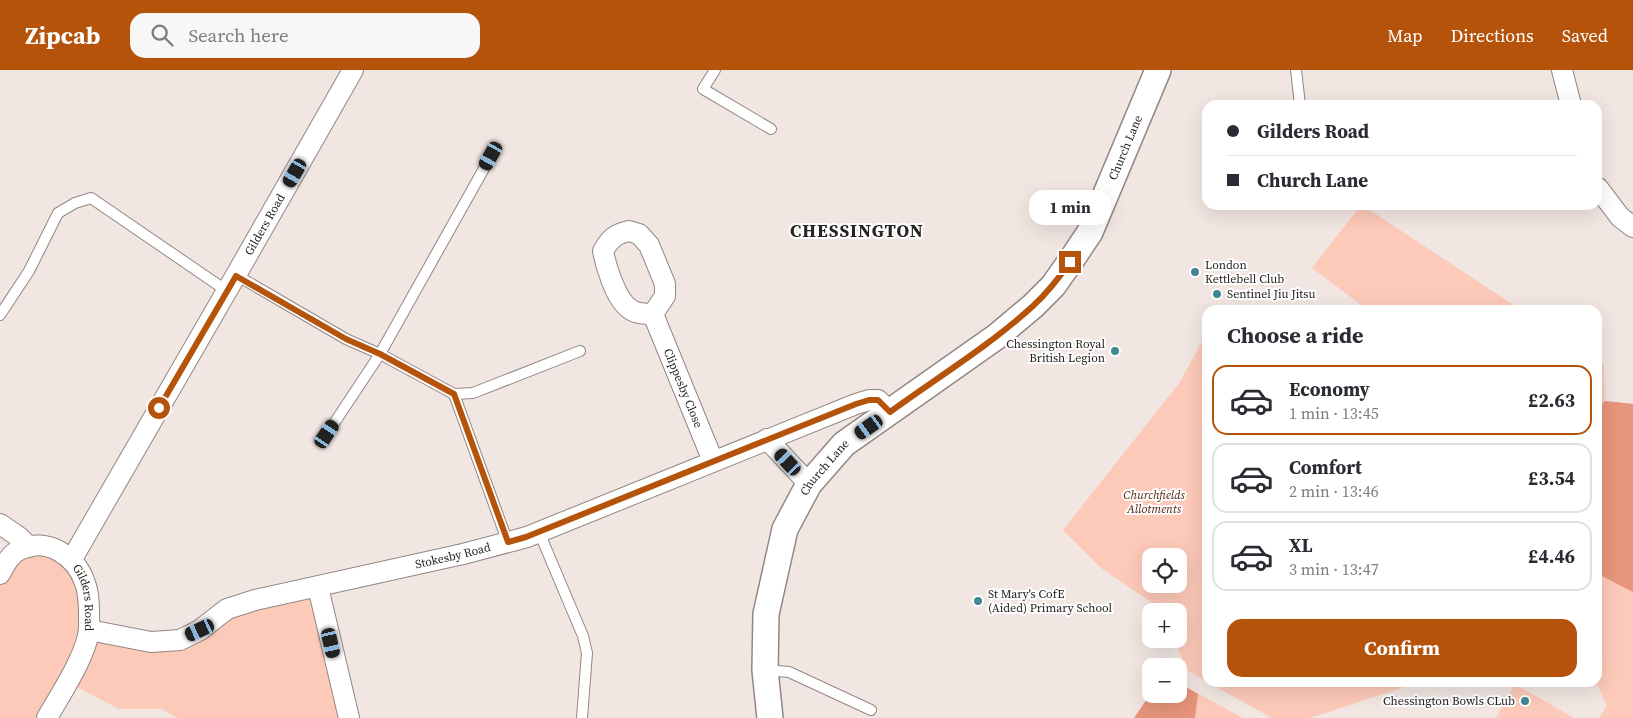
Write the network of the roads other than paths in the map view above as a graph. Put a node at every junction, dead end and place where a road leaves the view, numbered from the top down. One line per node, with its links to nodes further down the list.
1 (353, 70): 12 (street, Gilders Road)
2 (715, 70): 8 (lane)
3 (1158, 70): 18 (street, Church Lane)
4 (1296, 70): 6 (lane)
5 (1562, 70): 7 (street)
6 (1299, 100)
7 (1570, 100)
8 (771, 129)
9 (491, 156): 16 (lane)
10 (1602, 193): 11 (street)
11 (1633, 227)
12 (232, 283): 14 (lane); 16 (lane); 27 (street, Gilders Road)
13 (653, 314): 21 (street, Clippesby Close)
14 (0, 315)
15 (580, 351): 17 (lane)
16 (380, 354): 17 (lane); 19 (lane)
17 (454, 394): 25 (lane)
18 (890, 412): 20 (street, Stokesby Road); 22 (street, Church Lane)
19 (327, 434)
20 (767, 439): 21 (street, Stokesby Road); 22 (street)
21 (712, 461): 24 (street, Stokesby Road)
22 (809, 484): 31 (street, Church Lane)
23 (0, 524): 26 (street)
24 (539, 532): 25 (street, Stokesby Road); 35 (lane)
25 (508, 542): 29 (street, Stokesby Road)
26 (29, 547): 27 (street, Gilders Road); 28 (street)
27 (72, 560): 30 (street, Gilders Road)
28 (0, 574)
29 (318, 587): 30 (street, Stokesby Road); 34 (street)
30 (89, 630): 33 (street, Gilders Road)
31 (765, 670): 32 (lane); 36 (street, Church Lane)
32 (871, 710)
33 (47, 718)
34 (349, 718)
35 (582, 718)
36 (770, 718)

